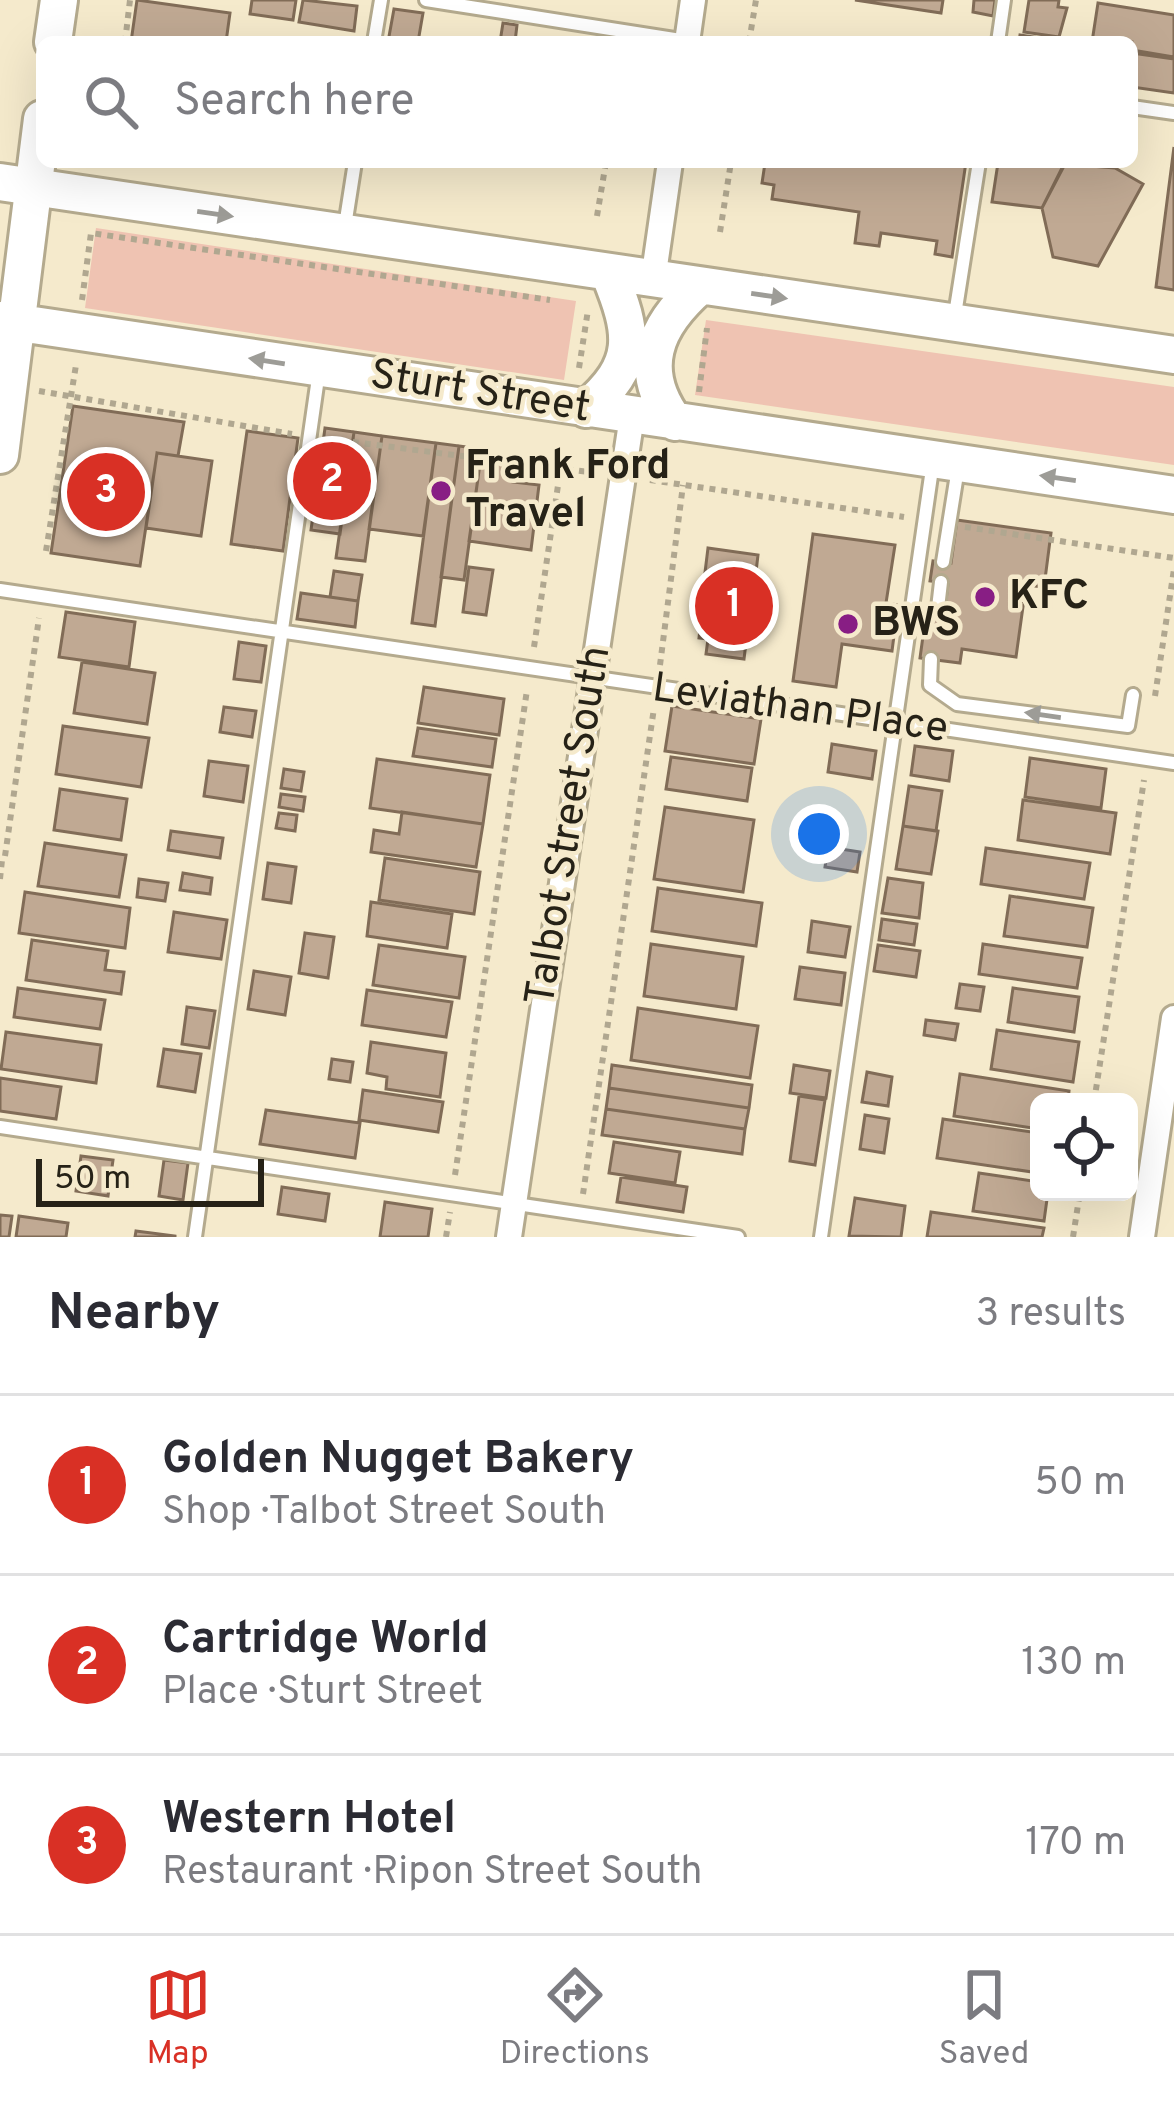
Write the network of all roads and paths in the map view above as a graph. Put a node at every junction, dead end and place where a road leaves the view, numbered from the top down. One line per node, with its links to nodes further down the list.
1 (59, 0): 8 (main road)
2 (130, 0): 9 (path)
3 (381, 0): 10 (lane)
4 (426, 0): 11 (lane)
5 (693, 0): 12 (street)
6 (756, 0): 13 (path)
7 (1004, 0): 14 (lane)
8 (54, 36)
9 (126, 36)
10 (375, 36)
11 (655, 36)
12 (688, 36)
13 (750, 36)
14 (999, 36)
15 (1138, 107): 16 (lane)
16 (1174, 113)
17 (36, 134): 23 (main road)
18 (355, 168): 26 (lane)
19 (604, 168): 24 (path)
20 (669, 168): 28 (street)
21 (730, 168): 25 (path)
22 (978, 168): 35 (lane)
23 (16, 185): 26 (main road, one-way to 26); 33 (main road)
24 (597, 216)
25 (720, 232)
26 (344, 233): 27 (main road)
27 (609, 273): 28 (main road); 40 (main road)
28 (653, 280): 29 (main road)
29 (700, 286): 35 (main road, one-way to 35); 42 (main road)
30 (565, 302): 32 (path)
31 (589, 305): 40 (path)
32 (81, 310)
33 (8, 321): 38 (main road, Sturt Street, one-way to 33); 45 (main road)
34 (708, 323): 42 (path)
35 (954, 323): 37 (main road)
36 (77, 355): 41 (path)
37 (1174, 355)
38 (319, 369): 40 (main road, Sturt Street); 44 (lane)
39 (43, 392): 41 (path)
40 (582, 396): 43 (main road, Sturt Street)
41 (71, 397): 44 (path); 50 (path)
42 (686, 411): 43 (main road, Sturt Street); 46 (main road, Sturt Street)
43 (632, 416): 48 (street, Talbot Street South)
44 (310, 436): 47 (path); 57 (lane)
45 (0, 455)
46 (946, 462): 49 (main road, Sturt Street, one-way to 46); 51 (lane); 63 (lane)
47 (560, 472): 48 (path); 59 (path)
48 (624, 476): 60 (street, Talbot Street South); 61 (path)
49 (1174, 496)
50 (46, 551)
51 (943, 562)
52 (1174, 569): 64 (path)
53 (941, 582): 55 (lane)
54 (0, 590): 57 (lane, Leviathan Place)
55 (938, 608)
56 (39, 618): 66 (path)
57 (282, 633): 59 (lane, Leviathan Place); 71 (lane)
58 (932, 659): 62 (lane, one-way to 58)
59 (530, 670): 60 (lane, Leviathan Place); 72 (path)
60 (592, 680): 61 (lane, Leviathan Place); 74 (street, Talbot Street South)
61 (657, 689): 63 (lane, Leviathan Place); 75 (path)
62 (1132, 695)
63 (895, 725): 64 (lane, Leviathan Place); 80 (lane)
64 (1147, 758): 65 (lane, Leviathan Place); 69 (path)
65 (1174, 763)
66 (4, 858): 67 (path)
67 (0, 879)
68 (1174, 1018): 82 (street)
69 (1095, 1093)
70 (0, 1127): 71 (lane)
71 (206, 1158): 72 (lane); 76 (lane)
72 (452, 1194): 74 (lane); 77 (path)
73 (1079, 1201): 81 (path)
74 (513, 1203): 75 (lane); 78 (street, Talbot Street South)
75 (580, 1214): 79 (lane)
76 (195, 1237)
77 (446, 1237)
78 (509, 1237)
79 (738, 1237)
80 (821, 1237)
81 (1073, 1237)
82 (1142, 1237)

